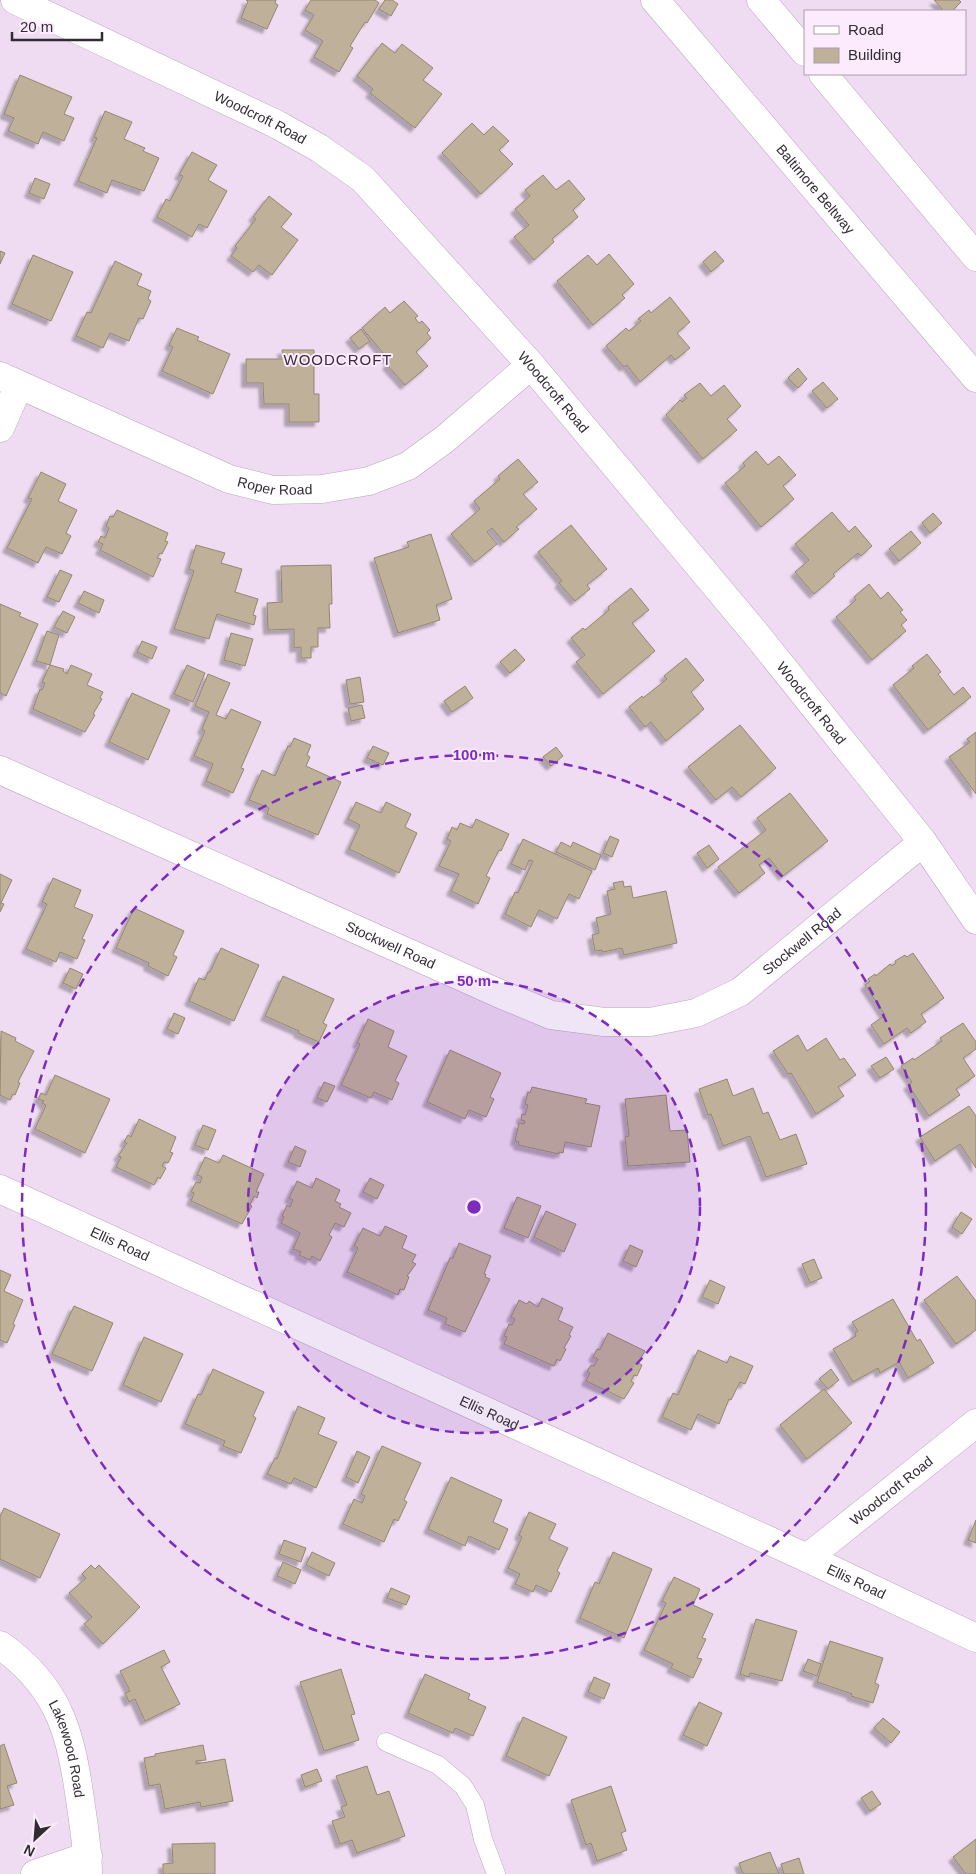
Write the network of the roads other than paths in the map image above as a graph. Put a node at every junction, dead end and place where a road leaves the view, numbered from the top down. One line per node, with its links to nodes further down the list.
1 (15, 0): 7 (main road, Woodcroft Road)
2 (655, 0): 8 (main road, Baltimore Beltway)
3 (762, 0): 4 (main road)
4 (804, 51)
5 (824, 75): 6 (main road)
6 (976, 257)
7 (531, 364): 9 (main road, Roper Road); 12 (main road, Woodcroft Road)
8 (976, 378)
9 (9, 381): 10 (main road)
10 (0, 428)
11 (0, 770): 12 (main road, Stockwell Road)
12 (923, 842): 13 (main road, Woodcroft Road)
13 (976, 920)
14 (0, 1189): 16 (main road, Ellis Road)
15 (976, 1423): 16 (main road, Woodcroft Road)
16 (807, 1558): 17 (main road, Ellis Road)
17 (976, 1638)
18 (0, 1644): 20 (main road, Lakewood Road)
19 (386, 1742): 22 (lane)
20 (88, 1865): 21 (main road)
21 (35, 1874)
22 (496, 1874)

